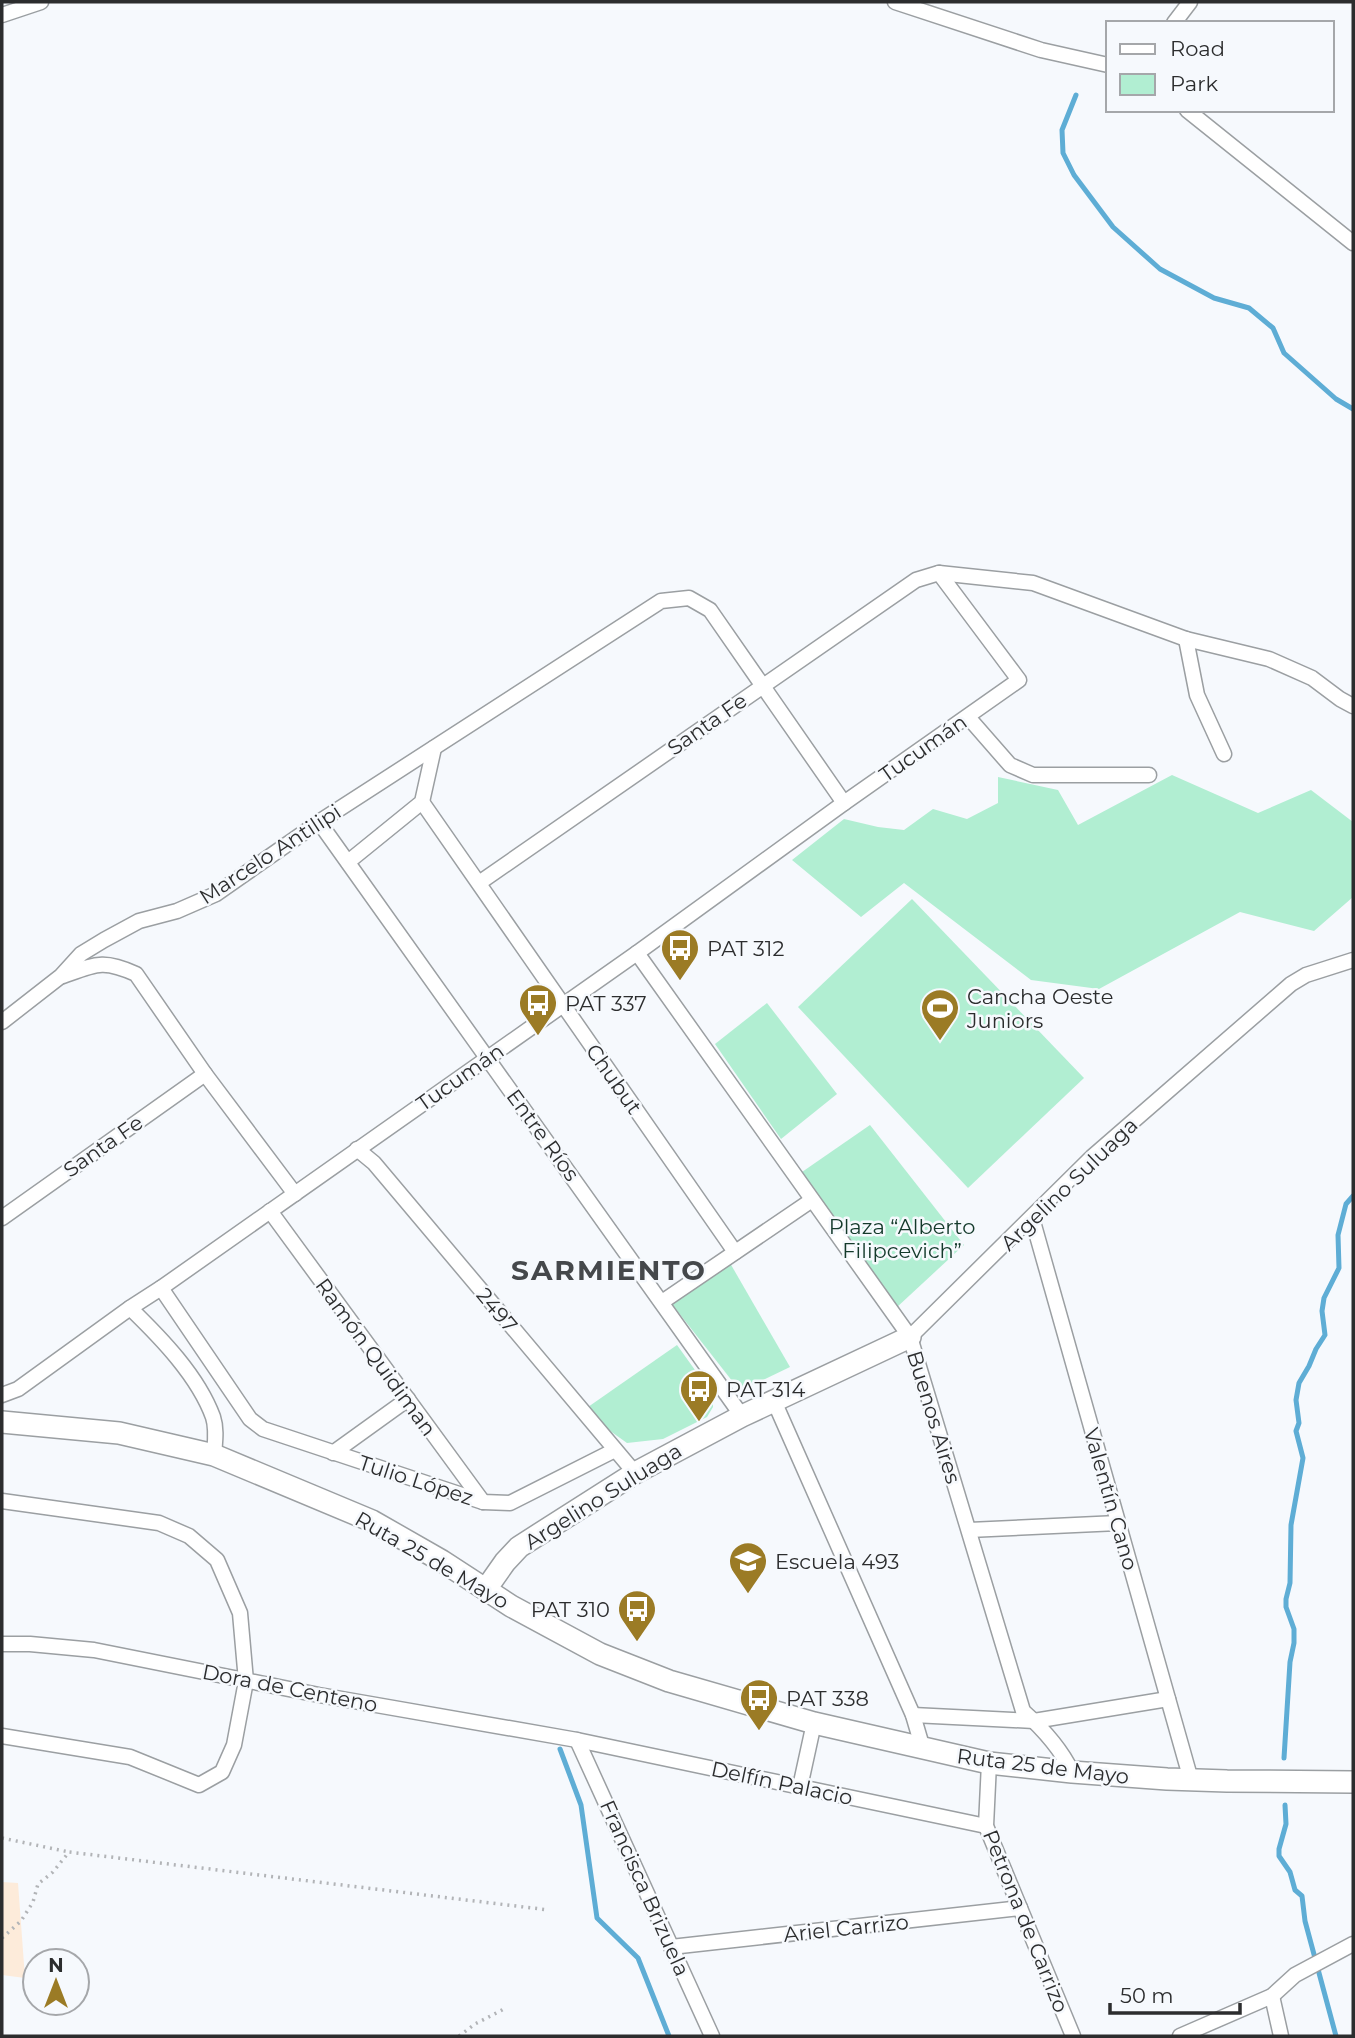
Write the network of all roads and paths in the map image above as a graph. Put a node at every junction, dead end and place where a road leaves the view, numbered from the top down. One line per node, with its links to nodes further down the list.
1 (41, 2): 4 (street)
2 (895, 2): 6 (street)
3 (1190, 2): 5 (street)
4 (2, 15)
5 (1176, 21)
6 (1106, 65)
7 (1189, 112): 8 (street)
8 (1353, 243)
9 (939, 573): 10 (street); 11 (street, Santa Fe); 13 (street, Tucumán)
10 (1186, 639): 12 (street); 15 (street)
11 (762, 686): 14 (street, Marcelo Antilipi); 18 (street); 21 (street, Santa Fe)
12 (1353, 706)
13 (968, 717): 16 (street); 18 (street, Tucumán)
14 (434, 748): 17 (street); 19 (street, Marcelo Antilipi)
15 (1224, 754)
16 (1149, 775)
17 (422, 802): 20 (street); 21 (street, Chubut)
18 (844, 803): 22 (street, Tucumán)
19 (319, 822): 20 (street, Entre Ríos); 24 (street, Marcelo Antilipi)
20 (348, 862): 27 (street, Entre Ríos)
21 (478, 883): 25 (street, Chubut)
22 (637, 953): 25 (street, Tucumán); 31 (street, Buenos Aires)
23 (1353, 960): 34 (street, Argelino Suluaga)
24 (61, 976): 26 (street, Marcelo Antilipi); 28 (street)
25 (563, 1005): 27 (street, Tucumán); 35 (street, Chubut)
26 (2, 1022)
27 (488, 1058): 29 (street, Tucumán); 37 (street, Entre Ríos)
28 (205, 1074): 30 (street); 33 (street, Santa Fe)
29 (356, 1149): 30 (street, Tucumán); 45 (street, 2497)
30 (295, 1194): 32 (street, Tucumán)
31 (812, 1200): 35 (street); 39 (street, Buenos Aires)
32 (270, 1211): 36 (street, Tucumán); 41 (street, Ramón Quidiman)
33 (2, 1218)
34 (1032, 1219): 39 (street, Argelino Suluaga); 51 (street, Valentín Cano)
35 (735, 1252): 37 (street)
36 (162, 1288): 38 (street, Tucumán); 46 (street, Tulio López)
37 (662, 1302): 43 (street, Entre Ríos)
38 (130, 1308): 40 (street, Tucumán); 47 (street)
39 (910, 1337): 42 (main road, Argelino Suluaga); 52 (street, Buenos Aires)
40 (2, 1395)
41 (408, 1399): 46 (street, Tulio López); 50 (street, Ramón Quidiman)
42 (774, 1401): 43 (main road, Argelino Suluaga); 57 (street)
43 (742, 1416): 48 (main road, Argelino Suluaga)
44 (2, 1422): 47 (main road, Ruta 25 de Mayo)
45 (615, 1450): 48 (street, 2497); 50 (street, Tulio López)
46 (332, 1453): 50 (street, Tulio López)
47 (214, 1455): 53 (main road, Ruta 25 de Mayo)
48 (635, 1472): 53 (main road, Argelino Suluaga)
49 (2, 1501): 55 (street)
50 (483, 1502)
51 (1118, 1523): 52 (street); 56 (street, Valentín Cano)
52 (969, 1530): 58 (street, Buenos Aires)
53 (486, 1589): 59 (main road, Ruta 25 de Mayo)
54 (2, 1644): 55 (street, Dora de Centeno)
55 (246, 1681): 60 (street); 61 (street, Dora de Centeno)
56 (1168, 1699): 58 (street); 65 (street, Valentín Cano)
57 (912, 1715): 58 (street); 62 (street)
58 (1034, 1721): 64 (street, Buenos Aires)
59 (814, 1723): 62 (main road, Ruta 25 de Mayo); 67 (street)
60 (2, 1736)
61 (577, 1740): 67 (street, Delfín Palacio); 75 (street, Francisca Brizuela)
62 (923, 1749): 63 (main road, Ruta 25 de Mayo)
63 (989, 1763): 64 (main road, Ruta 25 de Mayo); 68 (street, Petrona de Carrizo)
64 (1072, 1772): 65 (main road, Ruta 25 de Mayo)
65 (1191, 1780): 66 (main road, Ruta 25 de Mayo)
66 (1353, 1782)
67 (800, 1787): 68 (street, Delfín Palacio)
68 (986, 1826): 71 (street, Petrona de Carrizo)
69 (2, 1838): 70 (path)
70 (69, 1852): 72 (path); 73 (path)
71 (1020, 1908): 75 (street, Ariel Carrizo); 80 (street, Petrona de Carrizo)
72 (549, 1910)
73 (2, 1938)
74 (1353, 1944): 76 (street)
75 (671, 1947): 79 (street, Francisca Brizuela)
76 (1272, 1996): 81 (street); 82 (street)
77 (504, 2009): 78 (path)
78 (459, 2036)
79 (712, 2036)
80 (1073, 2036)
81 (1180, 2036)
82 (1281, 2036)

